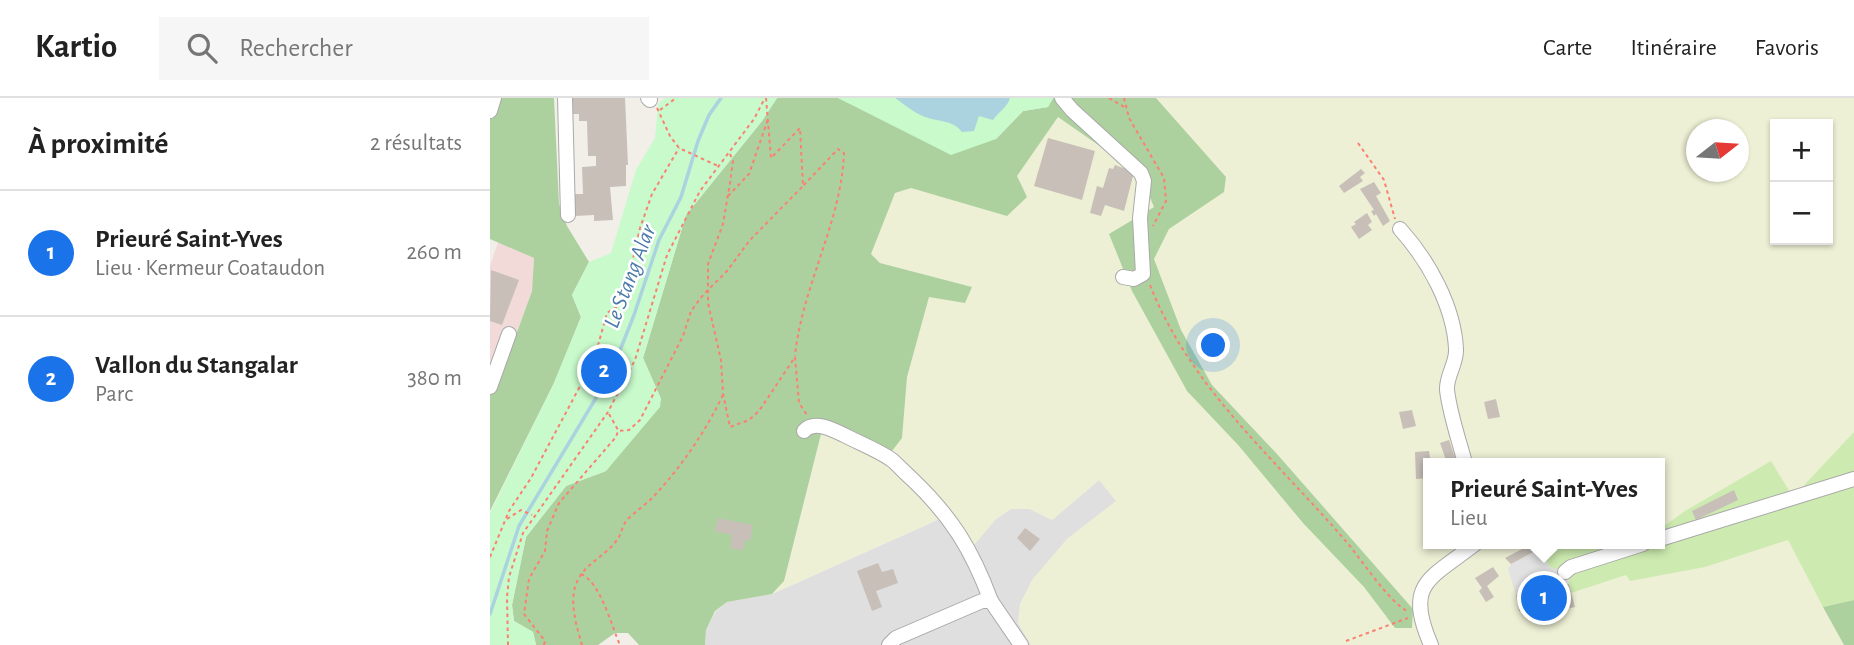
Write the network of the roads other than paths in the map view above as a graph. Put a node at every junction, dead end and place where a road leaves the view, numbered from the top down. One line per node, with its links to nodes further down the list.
1 (494, 98): 4 (street)
2 (565, 98): 5 (street)
3 (1062, 98): 7 (street)
4 (490, 111)
5 (568, 215)
6 (1400, 229): 11 (street)
7 (1124, 277)
8 (509, 334): 9 (street)
9 (490, 387)
10 (810, 428): 17 (street)
11 (1464, 458)
12 (1854, 479): 13 (street)
13 (1665, 537)
14 (1469, 549): 20 (street)
15 (1627, 549): 16 (street)
16 (1565, 572)
17 (991, 601): 18 (street); 19 (street)
18 (889, 645)
19 (1021, 645)
20 (1431, 645)

